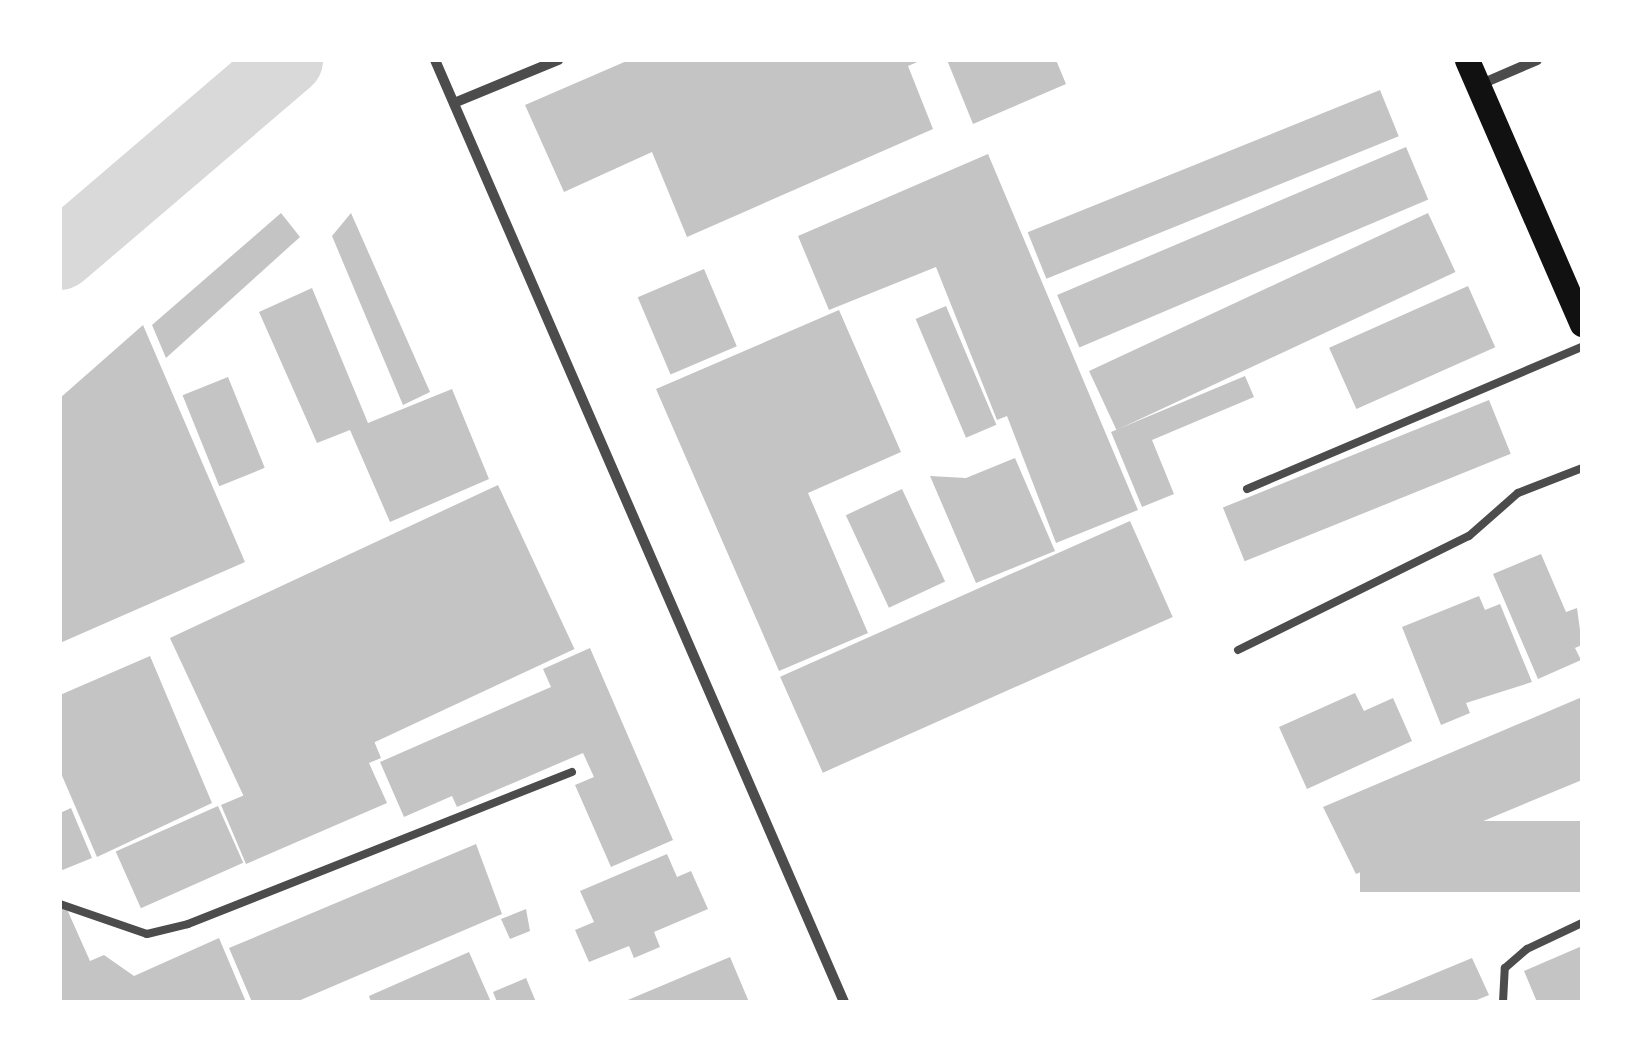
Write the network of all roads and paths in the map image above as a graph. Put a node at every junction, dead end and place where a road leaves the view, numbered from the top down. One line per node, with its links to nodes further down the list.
1 (436, 60): 6 (street)
2 (558, 60): 6 (street)
3 (1467, 60): 5 (main road)
4 (1537, 60): 5 (street)
5 (1478, 85): 7 (main road)
6 (454, 103): 15 (street)
7 (1582, 324)
8 (1582, 347): 10 (lane)
9 (1582, 468): 11 (lane)
10 (1247, 489)
11 (1238, 650)
12 (572, 772): 13 (lane)
13 (60, 904)
14 (1582, 923): 16 (lane)
15 (844, 1002)
16 (1503, 1002)

